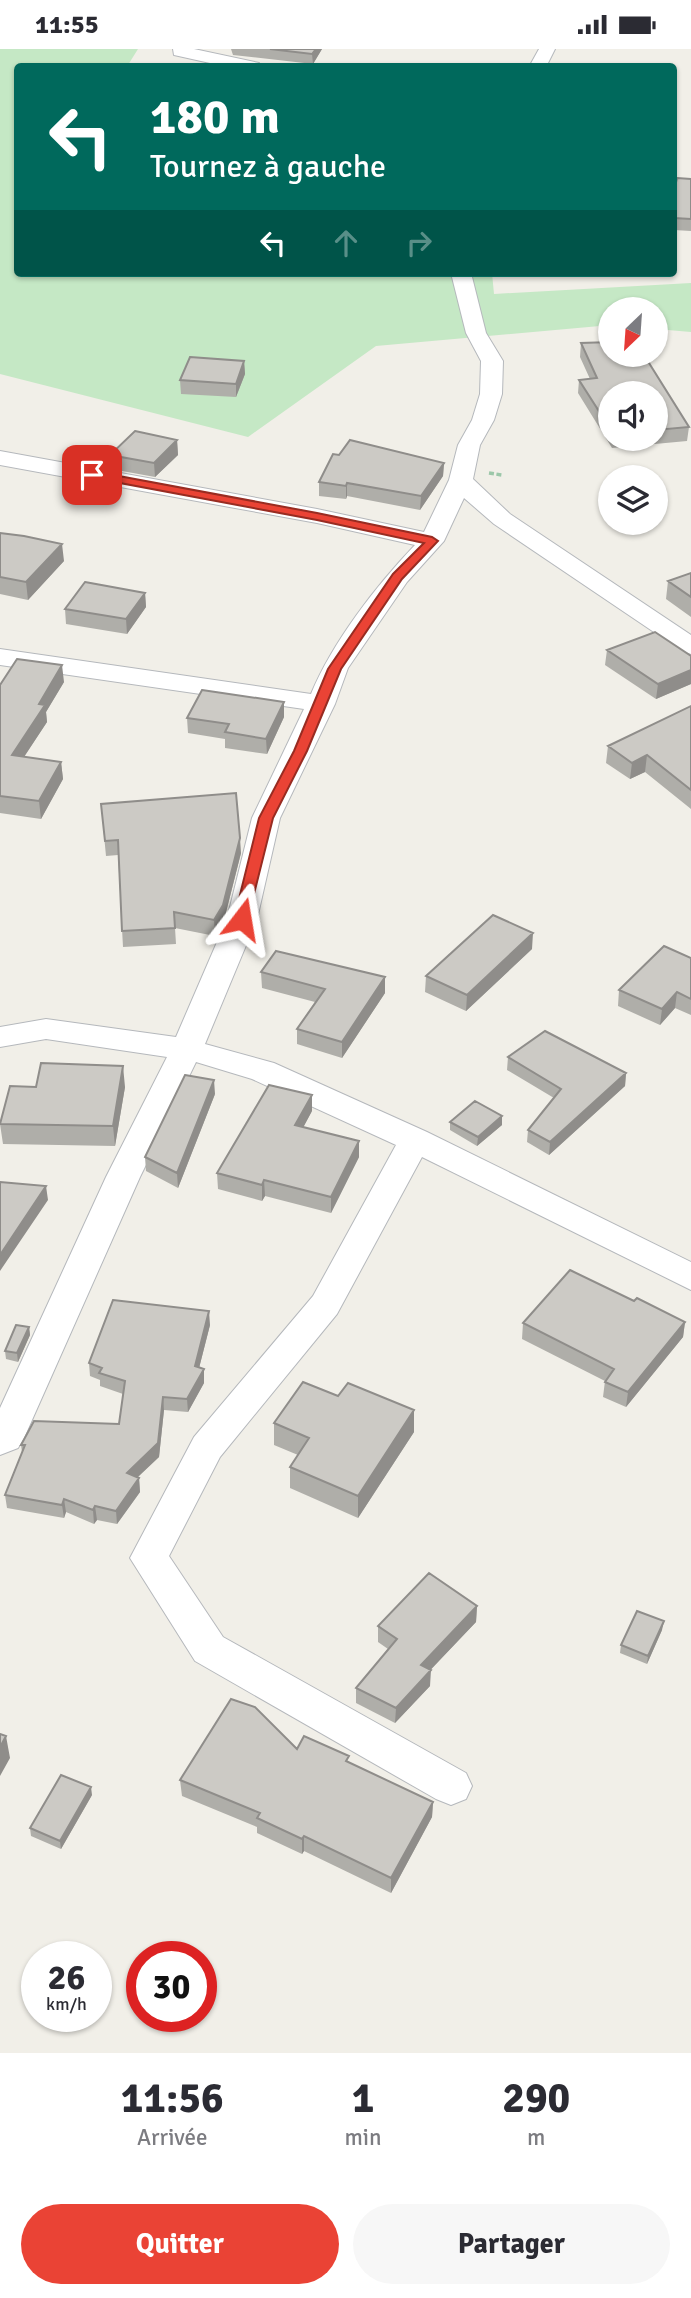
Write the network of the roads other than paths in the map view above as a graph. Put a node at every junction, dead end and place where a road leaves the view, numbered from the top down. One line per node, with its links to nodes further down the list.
1 (180, 51): 2 (street)
2 (235, 63)
3 (462, 277): 5 (street)
4 (0, 458): 6 (street)
5 (461, 480): 6 (street); 7 (street)
6 (432, 541): 9 (street)
7 (691, 646)
8 (0, 657): 9 (street)
9 (322, 704): 11 (street)
10 (0, 1037): 11 (street)
11 (187, 1049): 12 (street); 14 (street)
12 (415, 1140): 13 (street); 15 (street)
13 (691, 1277)
14 (0, 1440)
15 (452, 1786)

